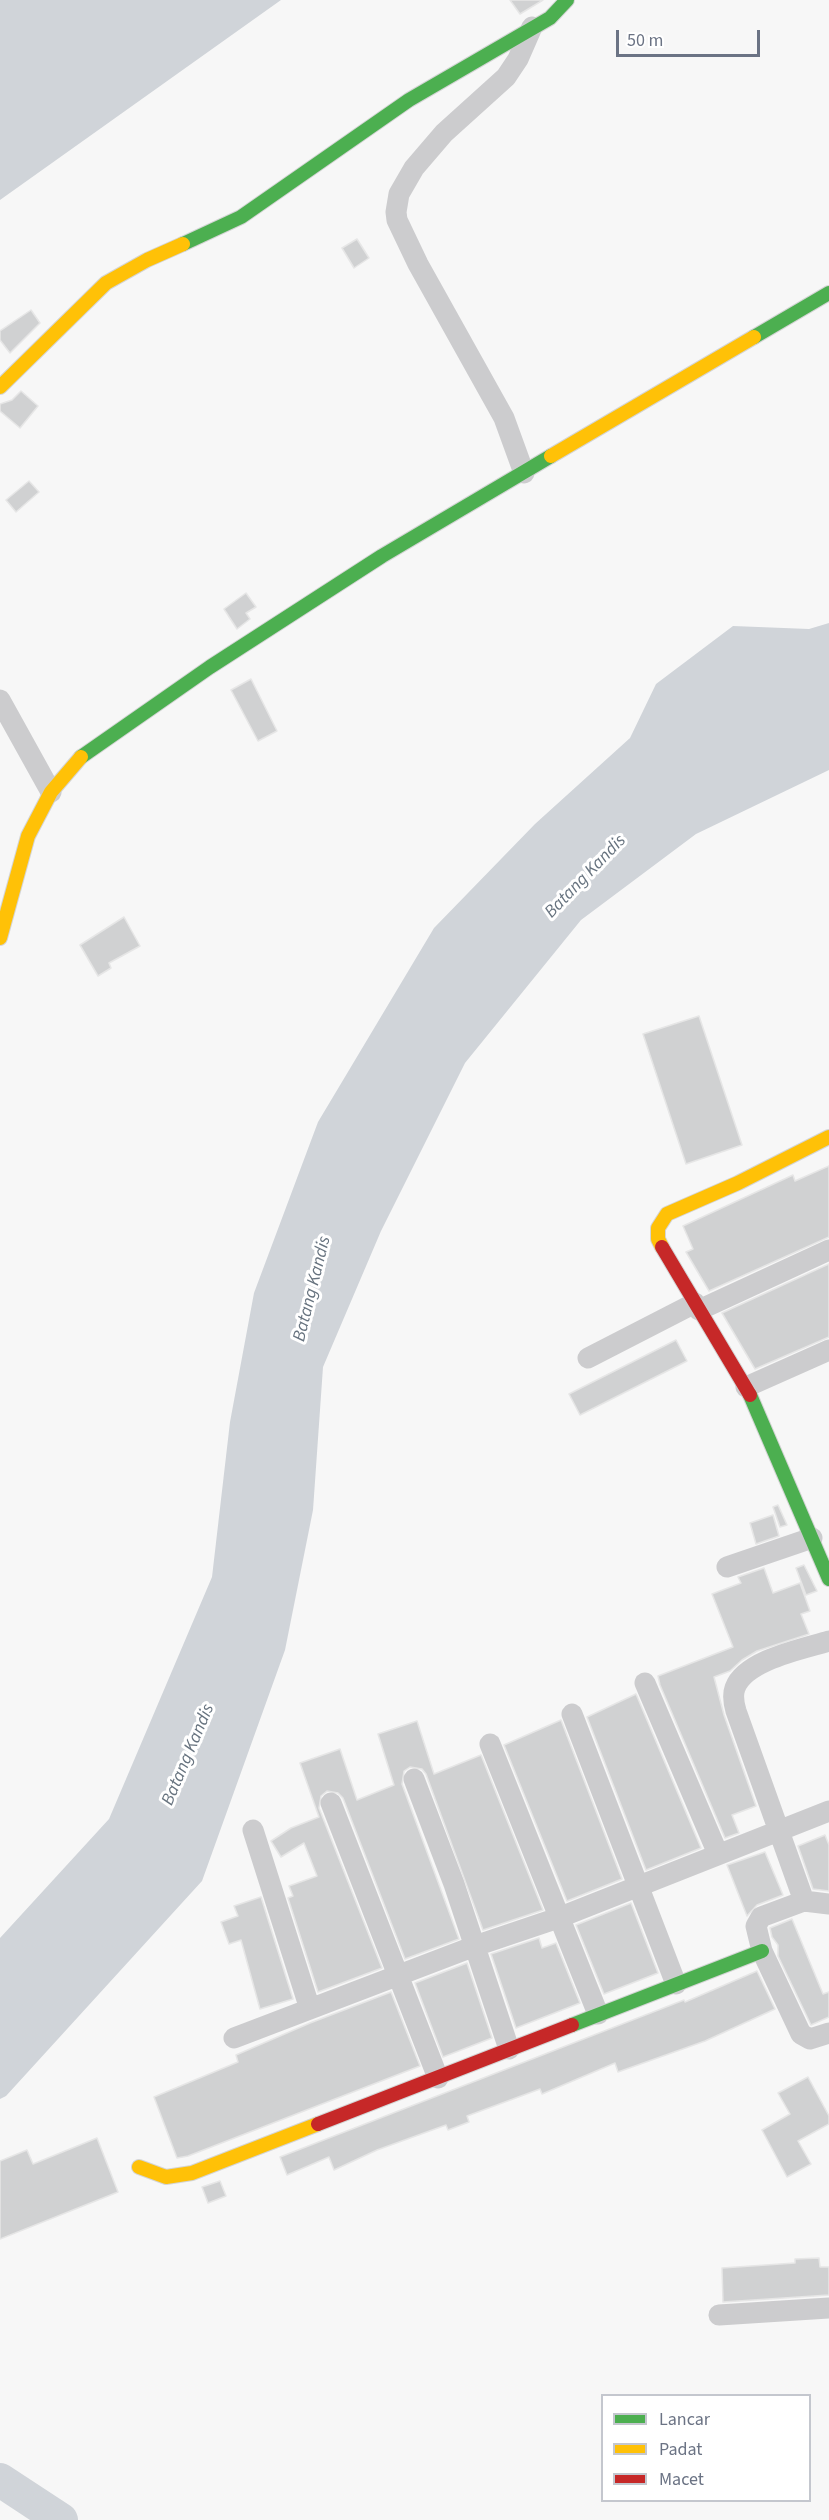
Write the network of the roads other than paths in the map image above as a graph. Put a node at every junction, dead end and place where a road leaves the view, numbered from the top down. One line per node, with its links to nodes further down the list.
1 (567, 0): 2 (street)
2 (532, 27): 4 (street); 5 (street)
3 (829, 293): 5 (street)
4 (0, 387)
5 (524, 473): 7 (street)
6 (0, 700): 7 (street)
7 (51, 792): 8 (street)
8 (0, 938)
9 (829, 1137): 11 (street)
10 (829, 1250): 11 (street)
11 (697, 1307): 13 (street); 14 (street)
12 (829, 1350): 14 (street)
13 (588, 1358)
14 (746, 1387): 15 (street)
15 (812, 1538): 16 (street); 17 (street)
16 (727, 1567)
17 (829, 1580)
18 (829, 1641): 26 (street)
19 (645, 1683): 27 (street)
20 (572, 1714): 28 (street)
21 (490, 1744): 31 (street)
22 (414, 1779): 32 (street)
23 (331, 1803): 34 (street)
24 (829, 1811): 26 (street)
25 (253, 1830): 36 (street)
26 (779, 1830): 27 (street); 29 (street)
27 (718, 1854): 28 (street)
28 (638, 1886): 31 (street); 35 (street)
29 (804, 1900): 30 (street); 33 (street)
30 (829, 1904)
31 (558, 1918): 32 (street); 37 (street)
32 (475, 1946): 34 (street); 40 (street)
33 (762, 1951): 35 (street); 38 (street)
34 (398, 1975): 36 (street); 41 (street)
35 (676, 1984): 37 (street)
36 (310, 2009): 39 (street)
37 (598, 2014): 40 (street)
38 (829, 2033)
39 (234, 2038)
40 (509, 2049): 41 (street)
41 (438, 2078): 42 (street)
42 (139, 2167)
43 (829, 2308): 44 (street)
44 (719, 2315)

